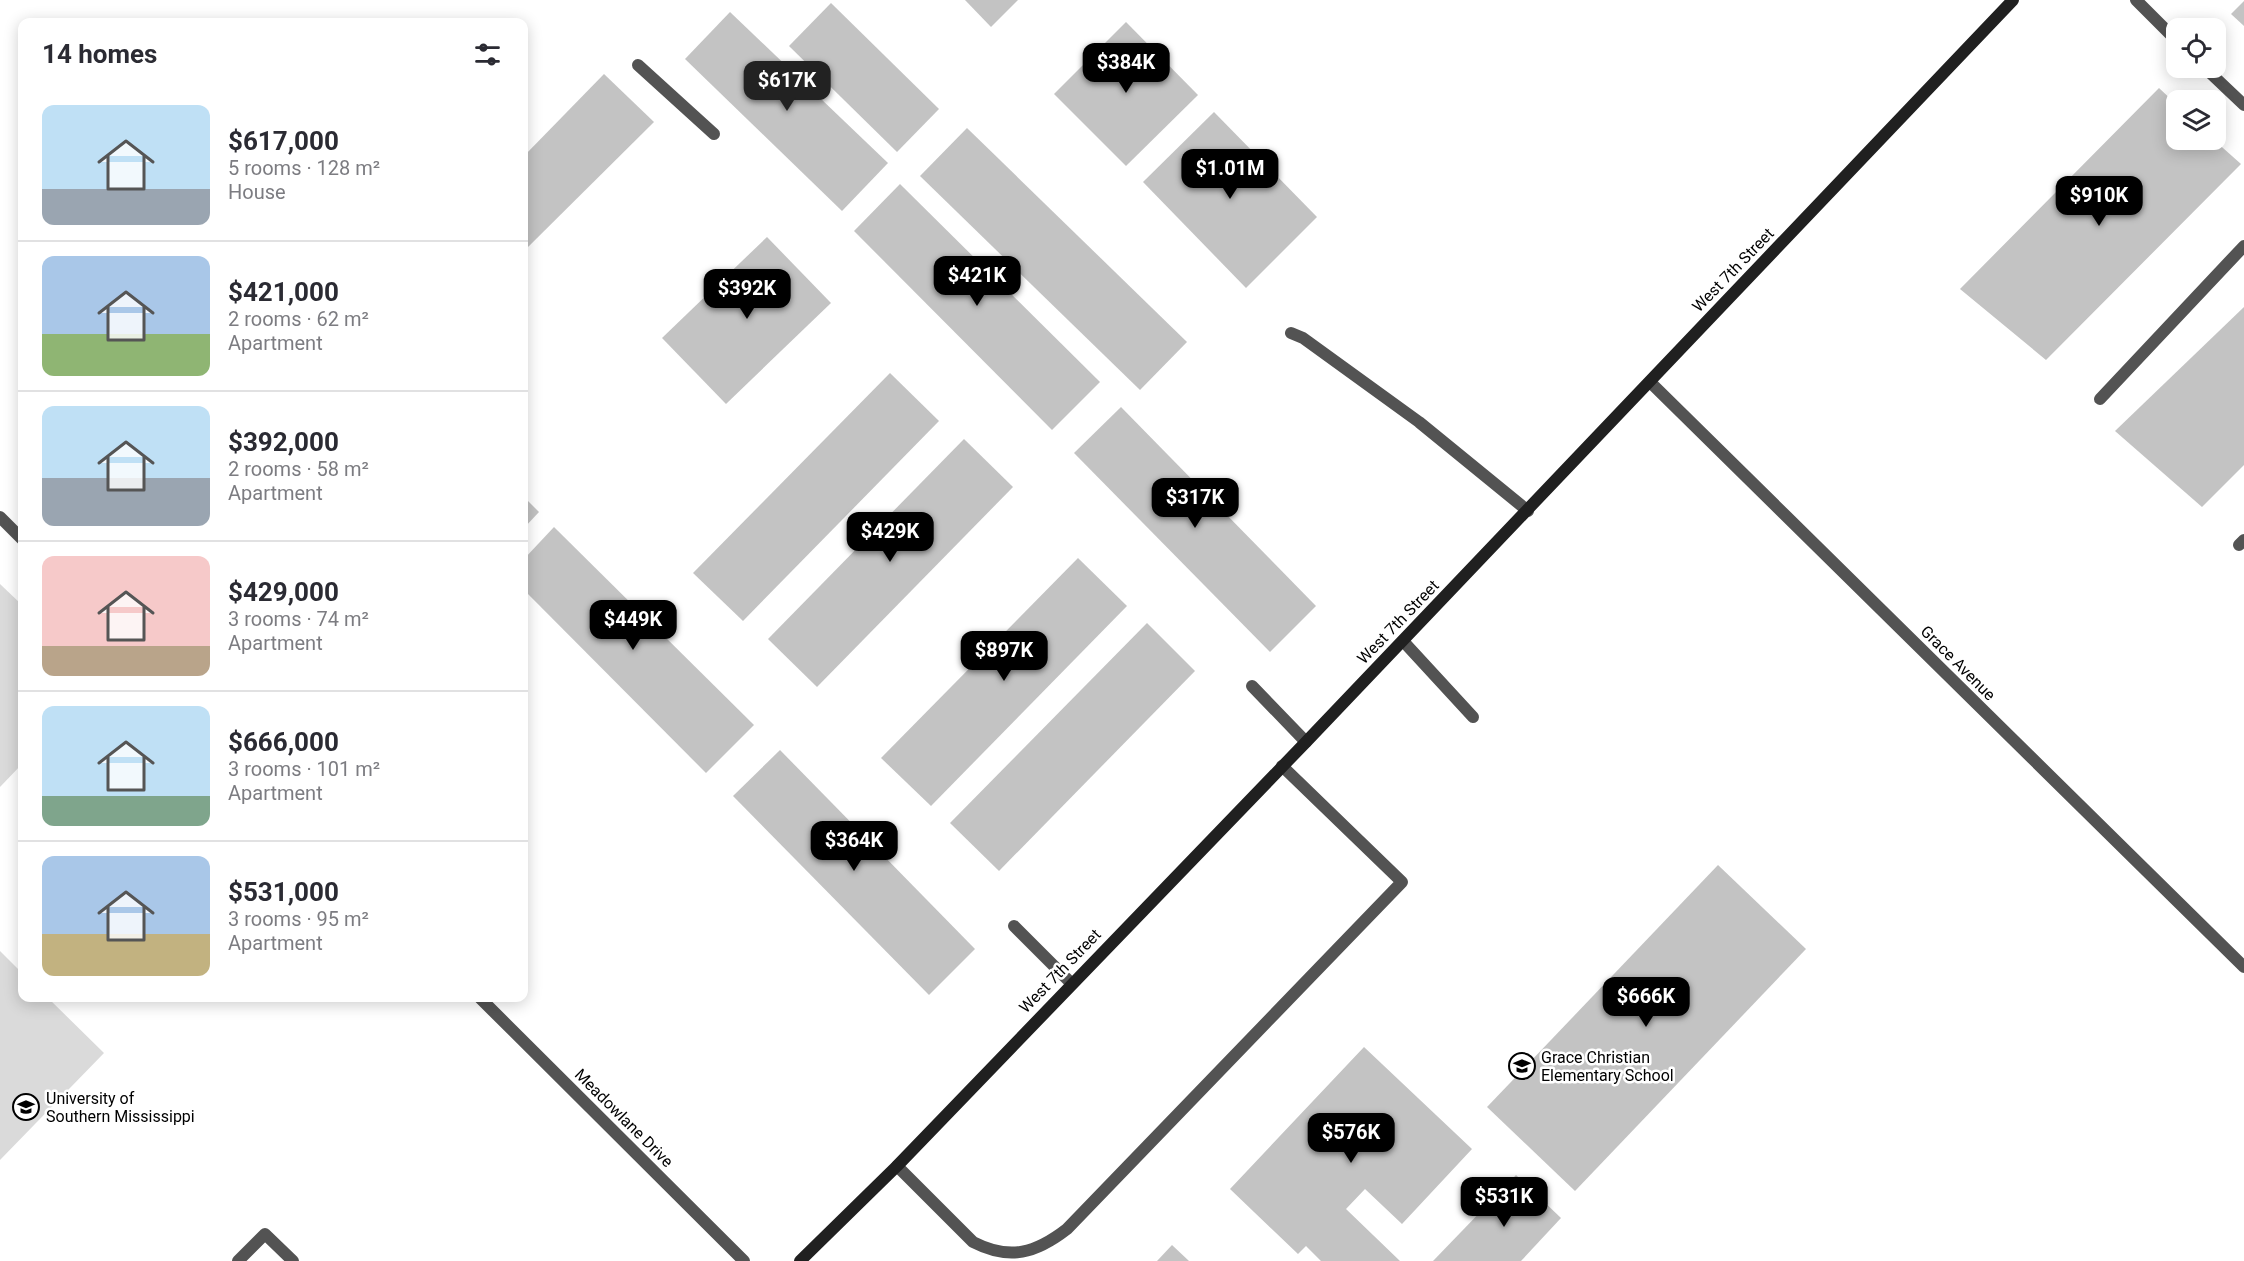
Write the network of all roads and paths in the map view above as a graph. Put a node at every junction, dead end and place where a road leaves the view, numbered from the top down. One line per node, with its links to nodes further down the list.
1 (2013, 0): 10 (main road, West 7th Street)
2 (2136, 0): 3 (street)
3 (2166, 30)
4 (638, 65): 7 (street)
5 (2216, 78): 6 (street)
6 (2244, 105)
7 (714, 134)
8 (2244, 246): 11 (street)
9 (1291, 333): 12 (street)
10 (1650, 382): 12 (main road, West 7th Street); 21 (street, Grace Avenue)
11 (2100, 399)
12 (1528, 511): 15 (main road, West 7th Street)
13 (0, 517): 14 (street)
14 (18, 535)
15 (1403, 641): 17 (street); 18 (main road, West 7th Street)
16 (1252, 686): 18 (street)
17 (1473, 717)
18 (1306, 742): 19 (main road, West 7th Street)
19 (1282, 766): 22 (main road, West 7th Street); 24 (street)
20 (1014, 926): 22 (street)
21 (2244, 967)
22 (1071, 983): 24 (main road, West 7th Street)
23 (484, 1002): 27 (street, Meadowlane Drive)
24 (897, 1166): 28 (main road, West 7th Street)
25 (238, 1261): 26 (street)
26 (293, 1261)
27 (744, 1261)
28 (800, 1261)

